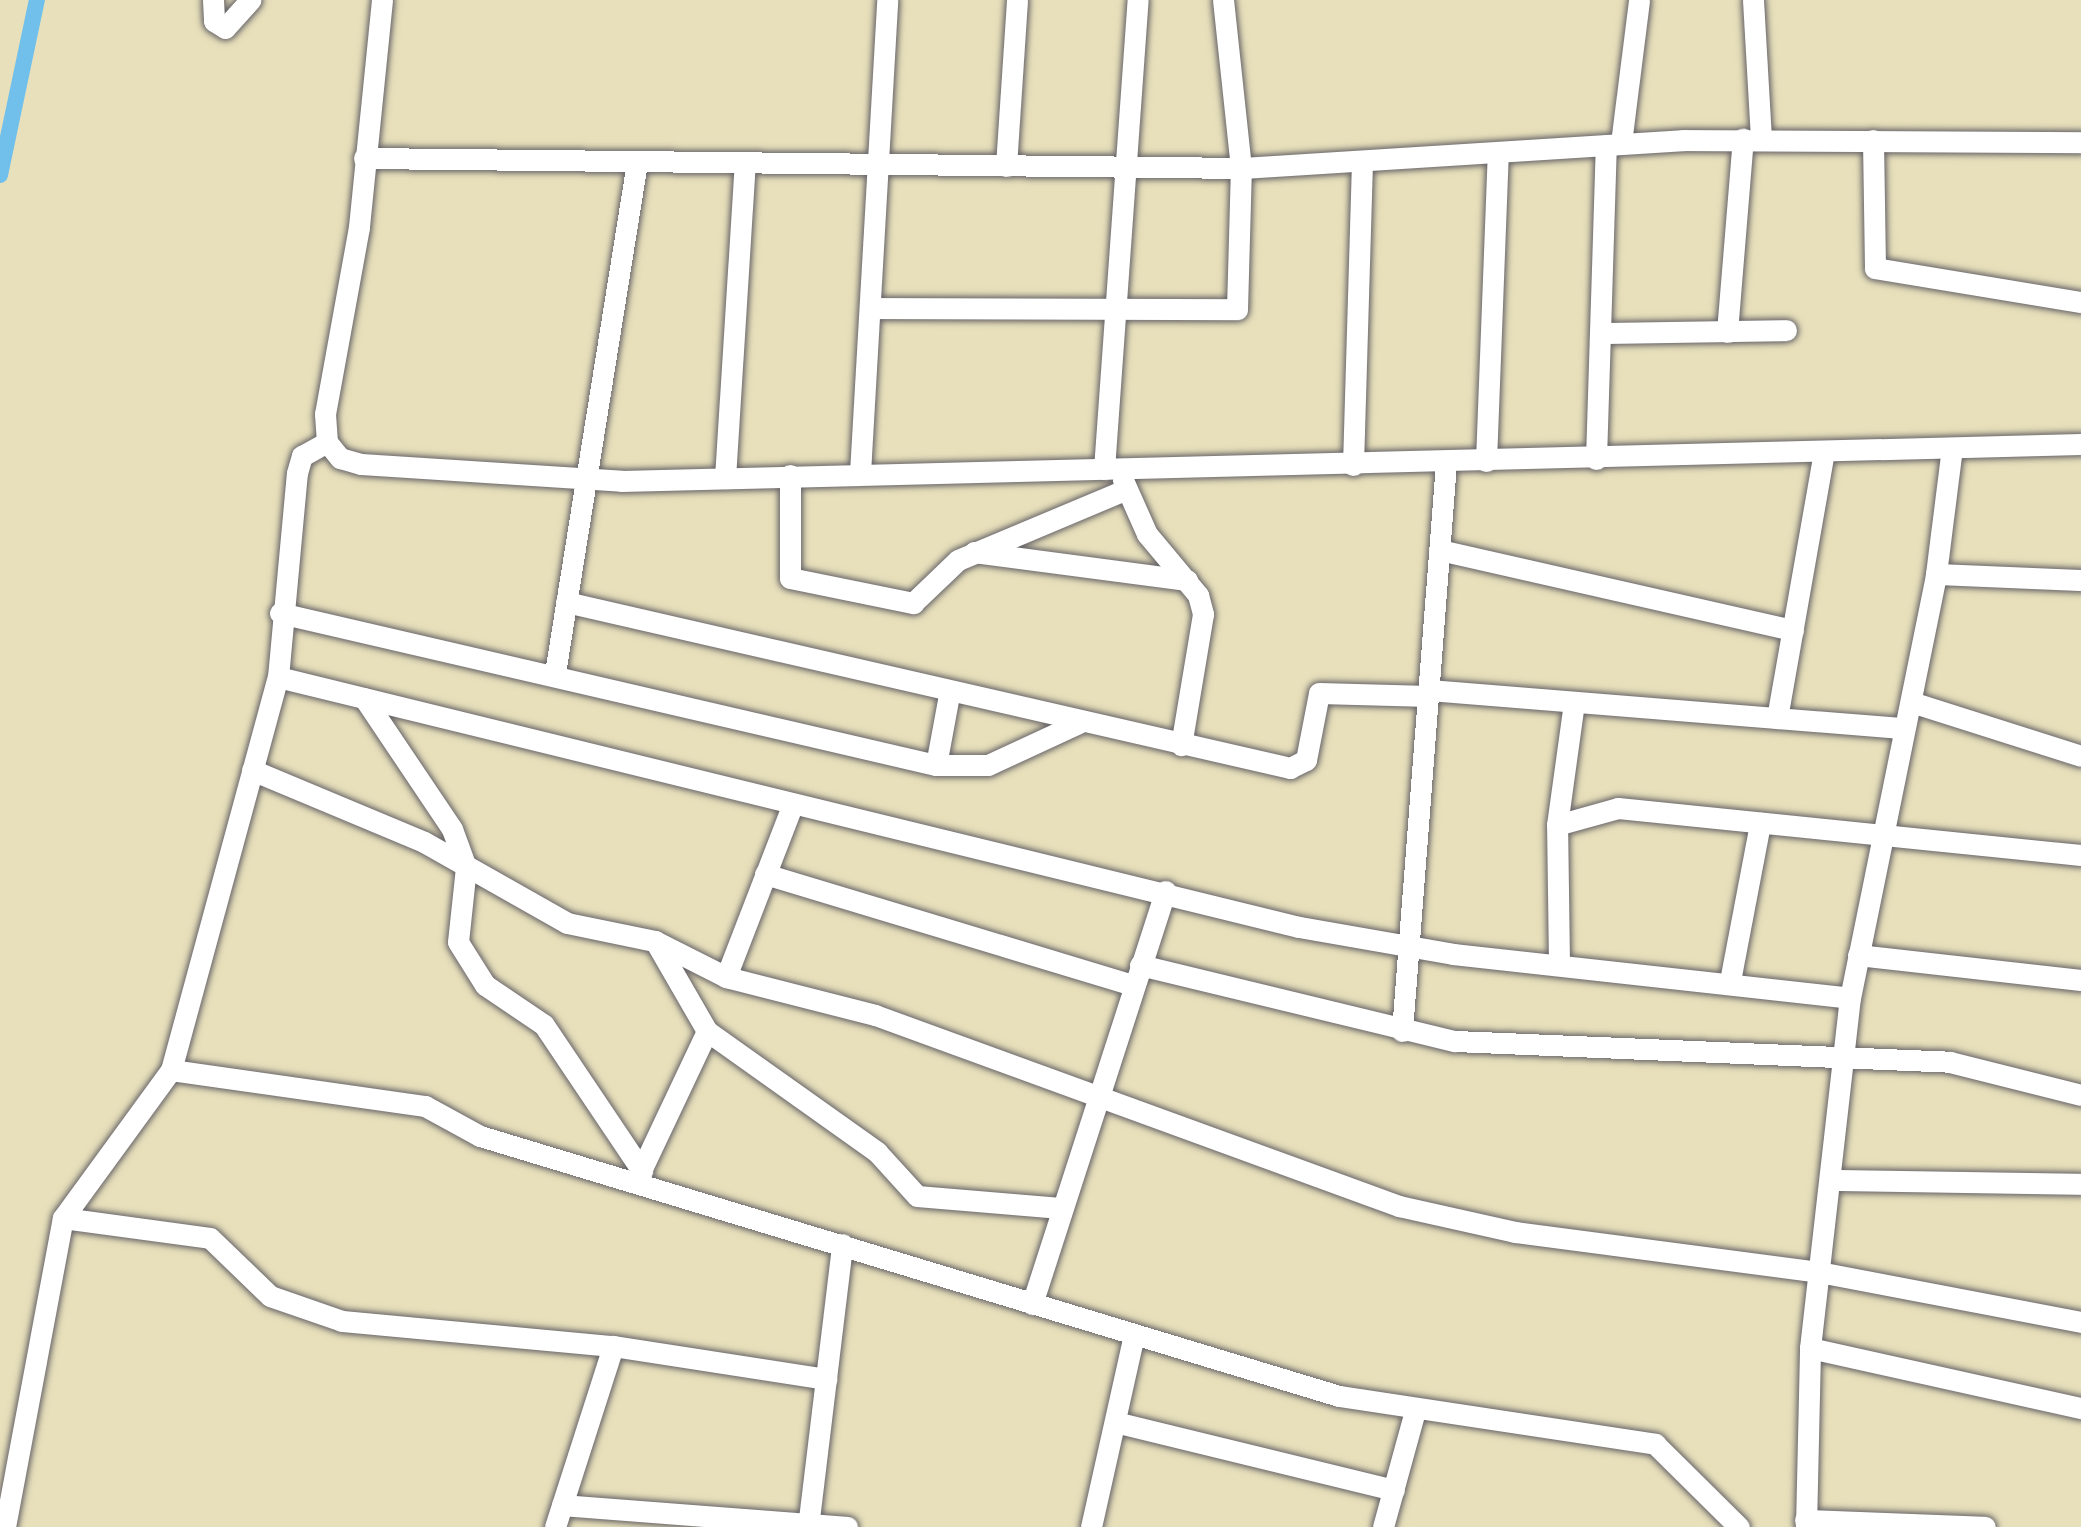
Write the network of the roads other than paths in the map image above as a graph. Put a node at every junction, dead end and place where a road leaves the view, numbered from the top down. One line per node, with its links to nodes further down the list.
1 (213, 0): 2 (street)
2 (250, 0)
3 (382, 0): 15 (street)
4 (887, 0): 19 (street)
5 (1017, 0): 20 (street)
6 (1138, 0): 21 (street)
7 (1223, 0): 22 (street)
8 (1639, 0): 13 (street)
9 (1753, 0): 10 (street)
10 (1752, 139): 11 (street); 13 (street); 27 (street)
11 (1873, 140): 12 (street); 23 (street)
12 (2081, 142)
13 (1613, 144): 14 (street); 28 (street)
14 (1498, 152): 16 (street); 34 (street)
15 (364, 158): 17 (street); 29 (street)
16 (1362, 161): 22 (street); 36 (street)
17 (637, 162): 18 (street); 41 (street)
18 (745, 163): 19 (street); 40 (street)
19 (878, 163): 20 (street); 24 (street)
20 (1006, 166): 21 (street)
21 (1122, 168): 22 (street); 25 (street)
22 (1241, 168): 25 (street)
23 (2081, 302)
24 (870, 308): 25 (street); 37 (street)
25 (1117, 309): 39 (street)
26 (1786, 330): 27 (street)
27 (1727, 332): 28 (street)
28 (1600, 333): 33 (street)
29 (327, 442): 41 (street); 48 (street)
30 (2081, 444): 31 (street)
31 (1952, 448): 32 (street); 44 (street)
32 (1824, 452): 33 (street); 49 (street)
33 (1596, 459): 34 (street)
34 (1486, 461): 35 (street)
35 (1446, 463): 36 (street); 42 (street)
36 (1353, 465): 39 (street)
37 (860, 473): 38 (street); 39 (street)
38 (790, 475): 40 (street); 43 (street)
39 (1116, 476): 43 (street); 45 (street)
40 (724, 478): 41 (street)
41 (585, 480): 47 (street)
42 (1440, 550): 49 (street); 52 (street)
43 (973, 552): 45 (street)
44 (1936, 574): 46 (street); 55 (street)
45 (1187, 580): 60 (street)
46 (2081, 580)
47 (566, 602): 50 (street); 53 (street)
48 (280, 613): 50 (street); 51 (street)
49 (1793, 630): 57 (street)
50 (556, 673): 62 (street)
51 (278, 677): 54 (street); 63 (street)
52 (1429, 693): 56 (street); 60 (street); 73 (street)
53 (949, 694): 58 (street); 62 (street)
54 (364, 698): 64 (street); 69 (street)
55 (1911, 701): 59 (street); 61 (street)
56 (1574, 702): 57 (street); 66 (street)
57 (1777, 718): 59 (street)
58 (1080, 723): 60 (street); 62 (street)
59 (1904, 728): 67 (street)
60 (1181, 745)
61 (2081, 756)
62 (936, 765)
63 (252, 770): 69 (street); 84 (street)
64 (793, 806): 70 (street); 71 (street)
65 (1760, 823): 66 (street); 67 (street); 79 (street)
66 (1557, 825): 75 (street)
67 (1881, 837): 68 (street); 74 (street)
68 (2081, 856)
69 (466, 868): 72 (street); 87 (street)
70 (766, 874): 76 (street); 77 (street)
71 (1165, 891): 73 (street); 76 (street)
72 (656, 941): 77 (street); 81 (street)
73 (1409, 946): 75 (street); 82 (street)
74 (1858, 955): 78 (street); 80 (street)
75 (1559, 964): 79 (street)
76 (1136, 975): 82 (street); 85 (street)
77 (726, 977): 85 (street)
78 (2081, 980)
79 (1730, 981): 80 (street)
80 (1850, 998): 83 (street)
81 (707, 1031): 87 (street); 90 (street)
82 (1402, 1031): 83 (street)
83 (1844, 1053): 86 (street); 88 (street)
84 (171, 1070): 87 (street); 91 (street)
85 (1095, 1093): 90 (street); 93 (street)
86 (2081, 1095)
87 (639, 1177): 92 (street)
88 (1833, 1180): 89 (street); 93 (street)
89 (2081, 1184)
90 (1060, 1208): 94 (street)
91 (63, 1218): 97 (street); 107 (street)
92 (842, 1244): 94 (street); 99 (street)
93 (1820, 1272): 95 (street); 98 (street)
94 (1032, 1304): 96 (street)
95 (2081, 1322)
96 (1133, 1339): 101 (street); 102 (street)
97 (613, 1346): 99 (street); 104 (street)
98 (1810, 1348): 100 (street); 106 (street)
99 (826, 1379): 105 (street)
100 (2081, 1408)
101 (1415, 1411): 103 (street); 112 (street)
102 (1115, 1422): 103 (street); 110 (street)
103 (1394, 1490): 111 (street)
104 (562, 1504): 105 (street); 108 (street)
105 (808, 1524): 109 (street)
106 (1805, 1524): 113 (street)
107 (5, 1527)
108 (555, 1527)
109 (848, 1527)
110 (1091, 1527)
111 (1383, 1527)
112 (1739, 1527)
113 (1985, 1527)

